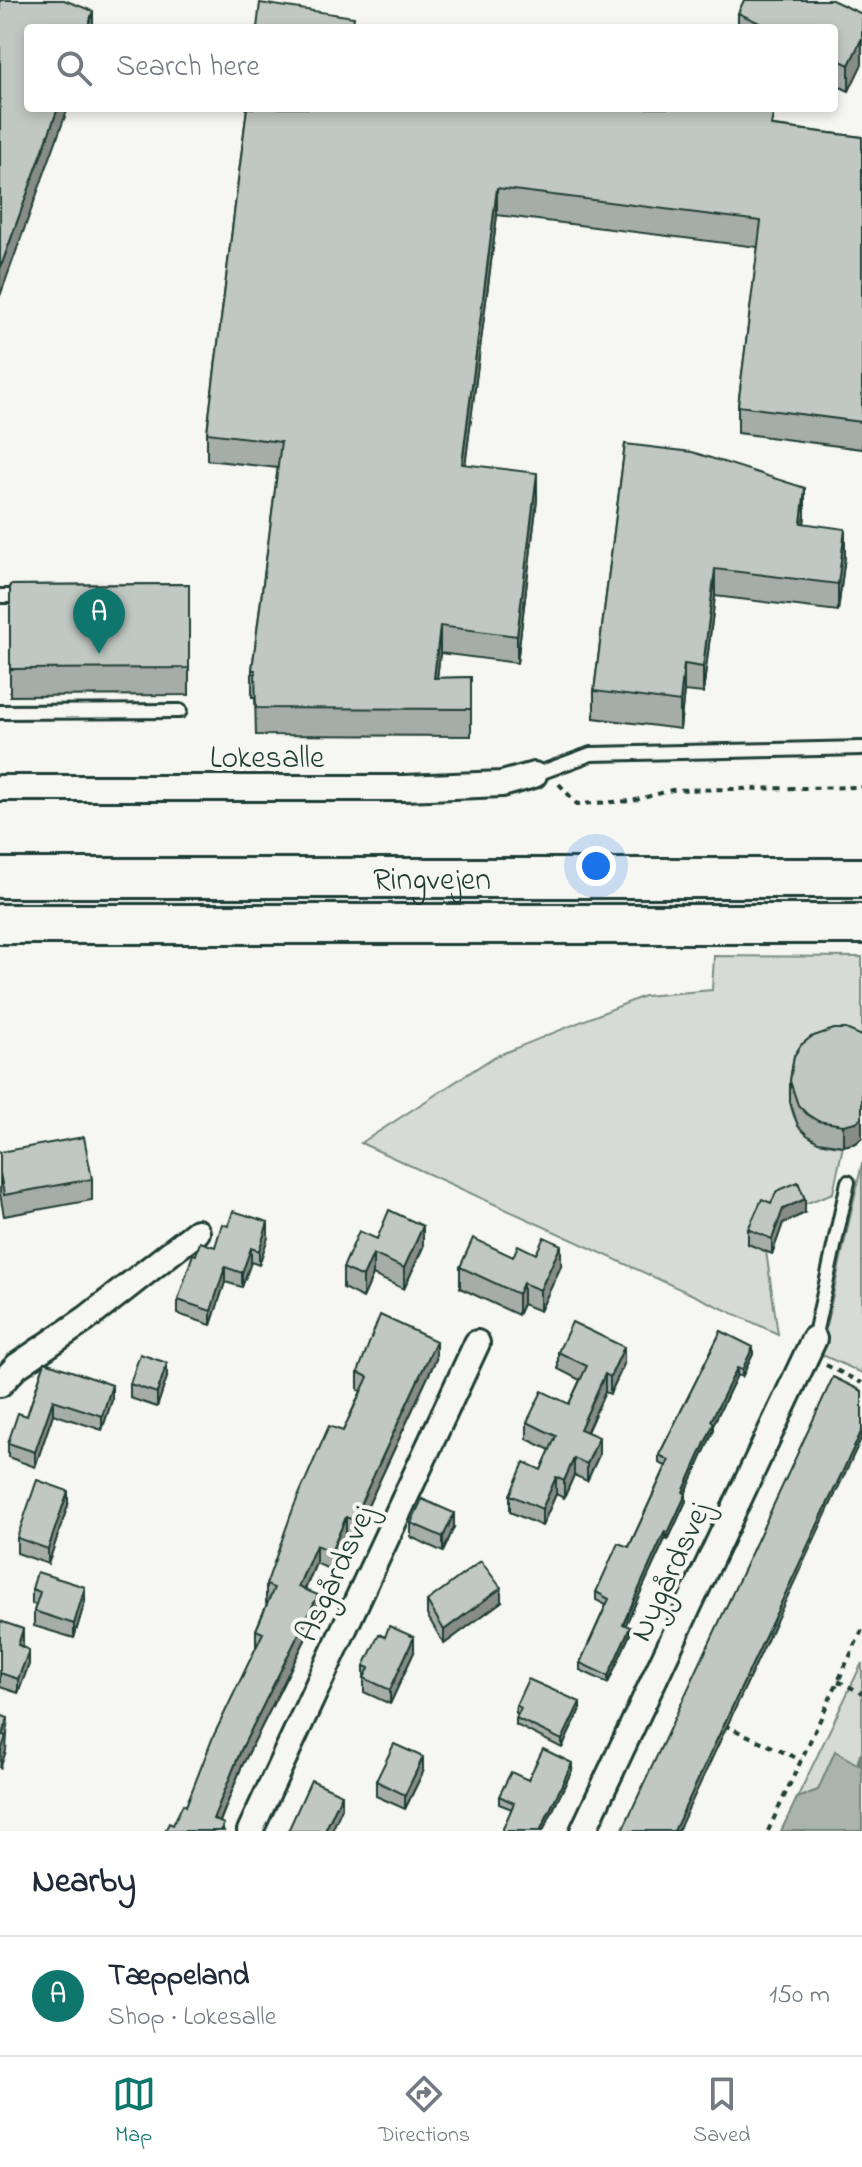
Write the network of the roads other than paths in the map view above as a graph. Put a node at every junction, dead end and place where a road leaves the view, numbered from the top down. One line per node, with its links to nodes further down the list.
1 (46, 595): 2 (lane)
2 (0, 596)
3 (180, 711): 4 (lane)
4 (0, 712)
5 (862, 748): 6 (lane)
6 (540, 773): 7 (street, Lokesalle)
7 (0, 788)
8 (0, 878): 9 (main road, Ringvejen)
9 (862, 878)
10 (0, 924): 11 (main road, Ringvejen)
11 (862, 924)
12 (848, 1182): 15 (lane)
13 (197, 1232): 16 (street)
14 (477, 1343): 17 (street, Asgårdsvej)
15 (810, 1347): 18 (street, Nygårdsvej)
16 (0, 1384)
17 (250, 1831)
18 (583, 1831)

